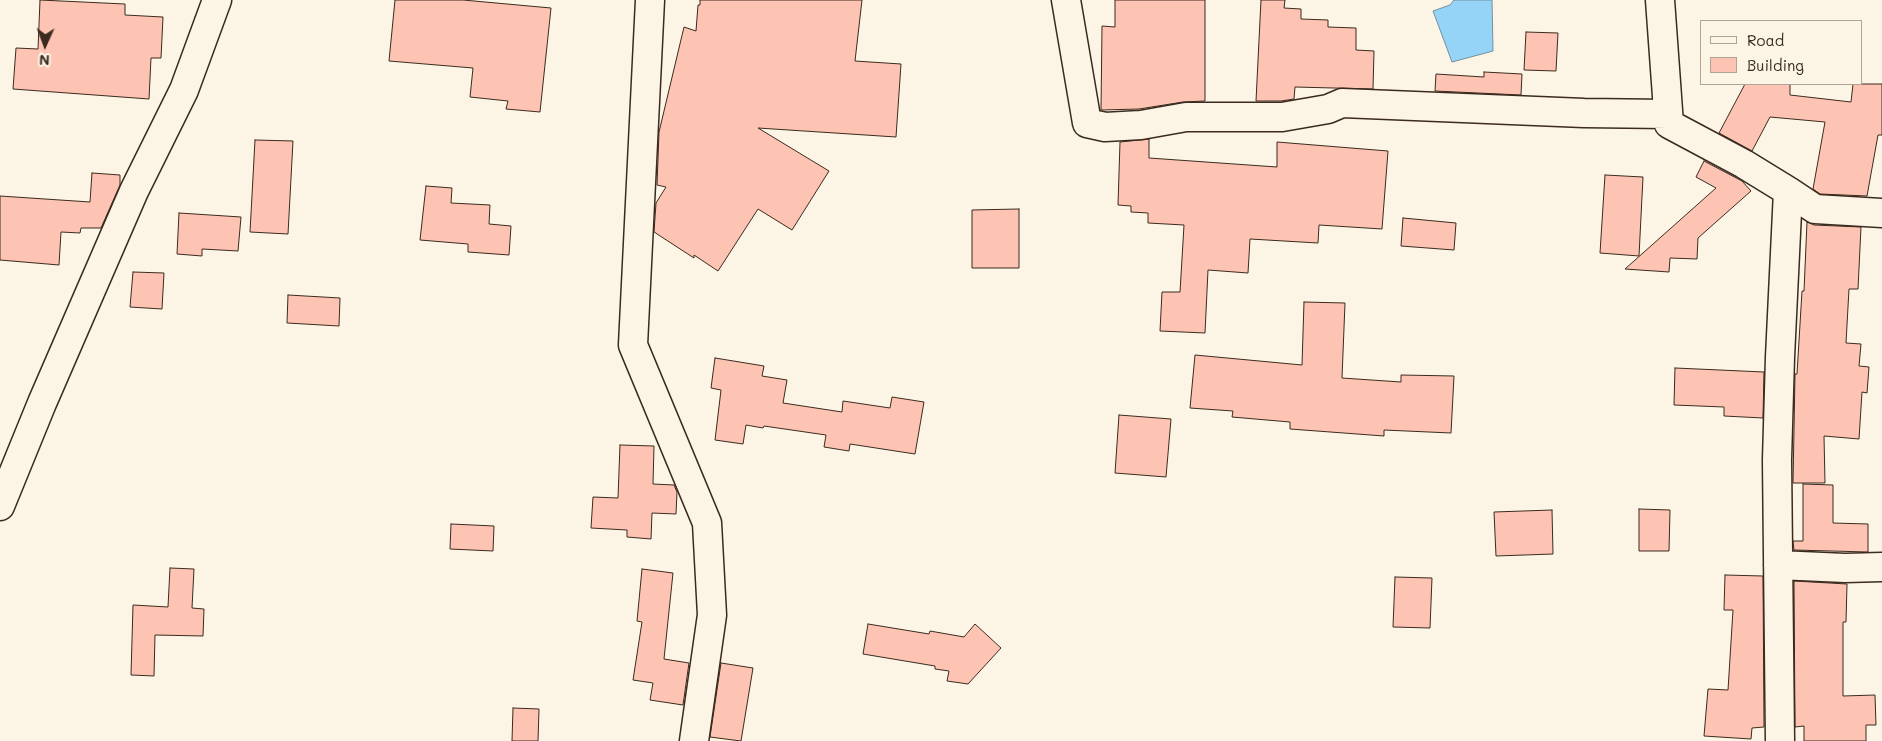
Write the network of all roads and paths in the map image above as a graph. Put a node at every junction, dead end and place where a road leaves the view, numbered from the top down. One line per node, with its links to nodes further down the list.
1 (217, 0): 8 (street)
2 (650, 0): 11 (street)
3 (1066, 0): 5 (street)
4 (1660, 0): 5 (street)
5 (1668, 114): 6 (street)
6 (1788, 190): 7 (street); 9 (street)
7 (1882, 213)
8 (0, 506)
9 (1778, 565): 10 (street); 12 (street)
10 (1882, 567)
11 (694, 741)
12 (1780, 741)

